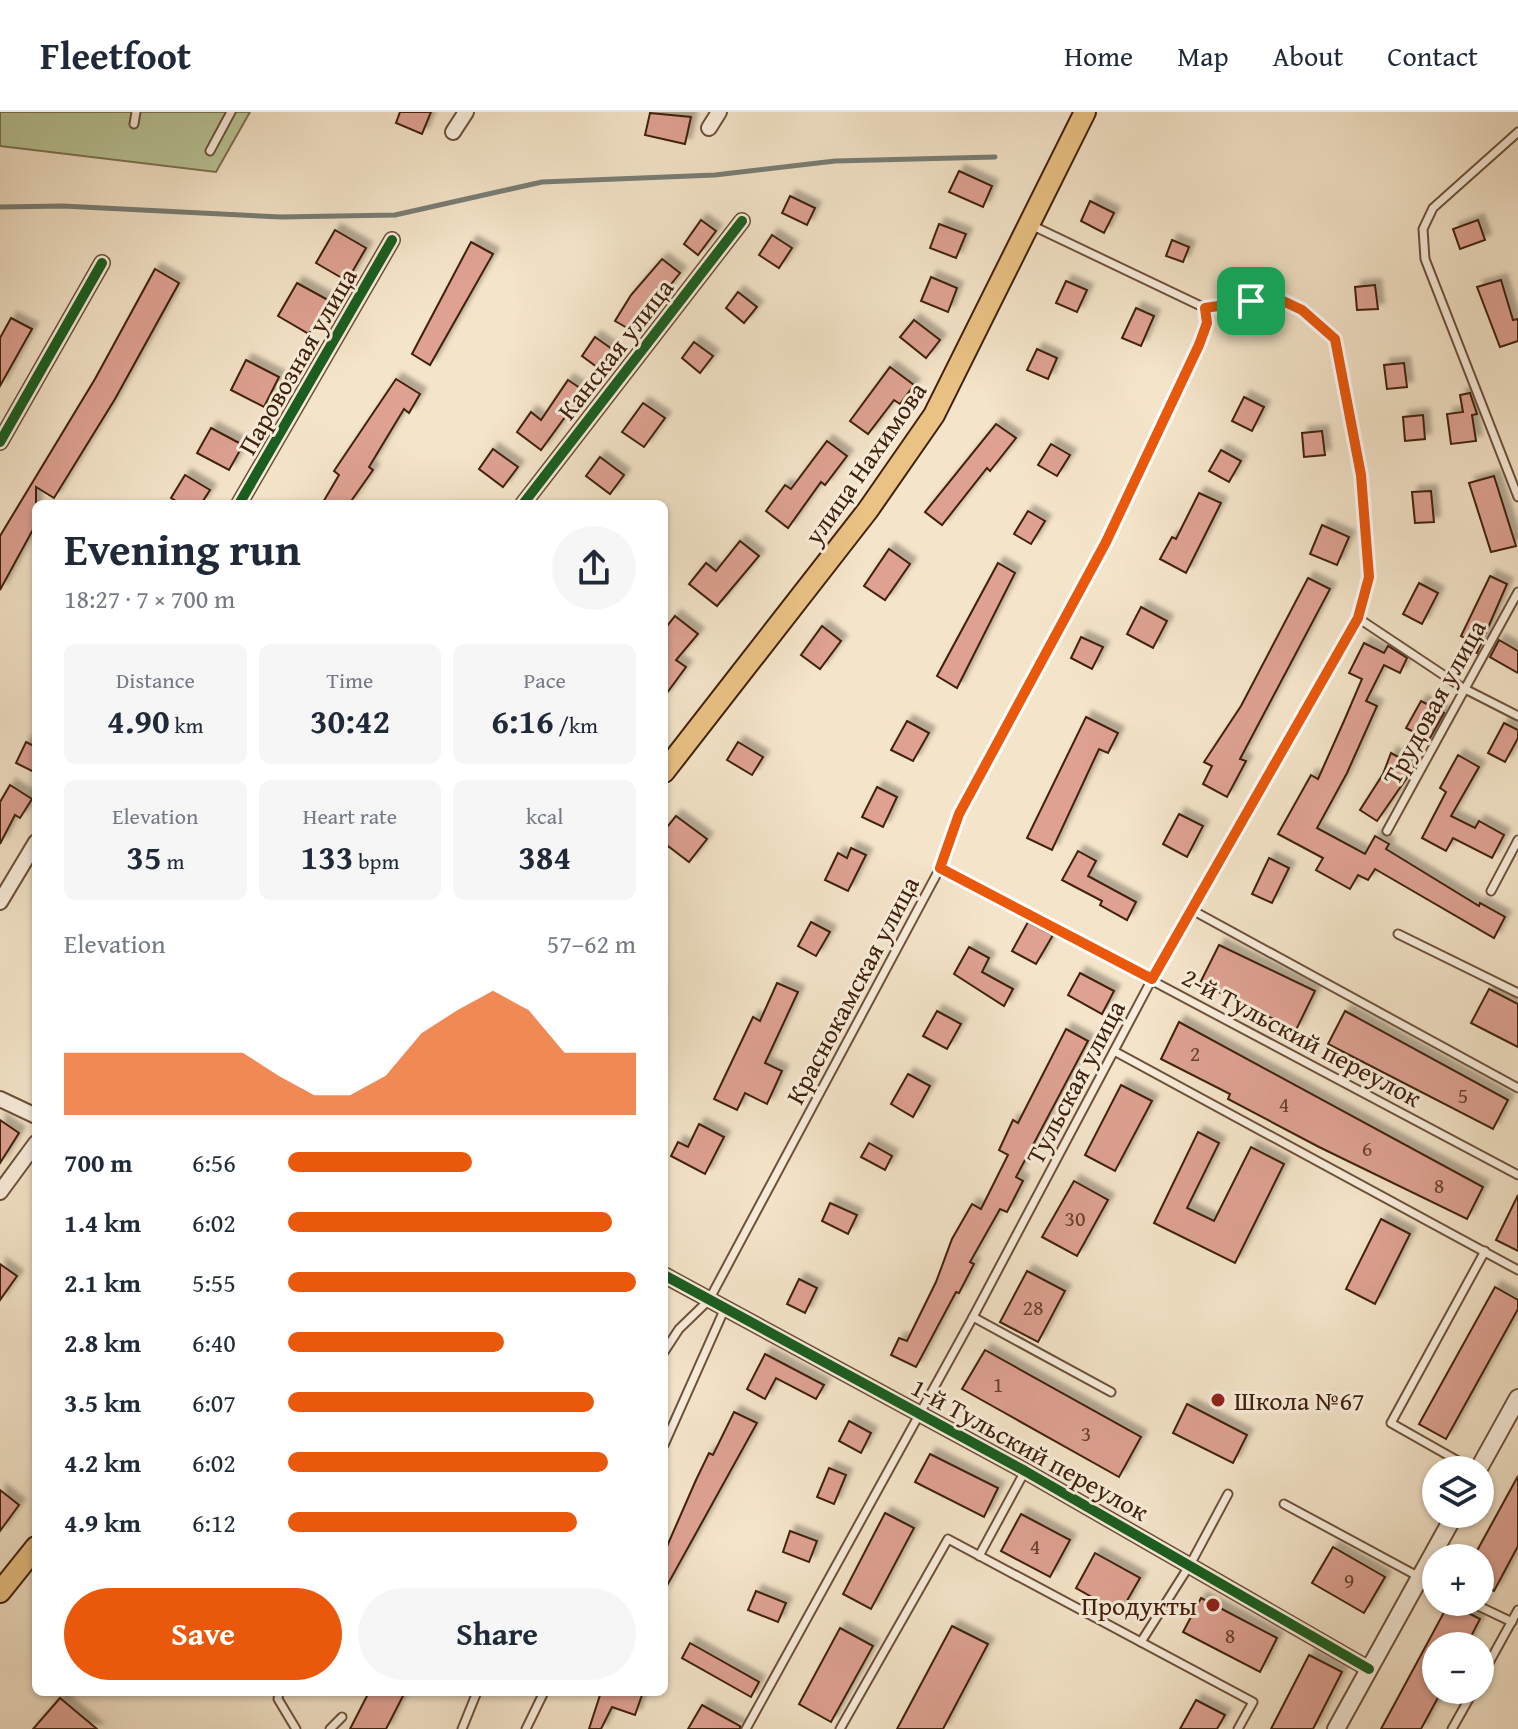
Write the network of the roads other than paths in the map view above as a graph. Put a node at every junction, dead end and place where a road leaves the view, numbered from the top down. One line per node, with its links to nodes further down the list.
1 (136, 112): 6 (lane)
2 (231, 112): 10 (lane)
3 (466, 112): 8 (street)
4 (719, 112): 7 (street)
5 (1085, 112): 12 (main road, улица Нахимова)
6 (134, 124)
7 (709, 128)
8 (453, 132)
9 (1518, 132): 17 (lane)
10 (210, 151)
11 (742, 221): 19 (street, Канская улица)
12 (1031, 225): 15 (lane); 24 (main road, улица Нахимова)
13 (392, 240): 18 (street, Паровозная улица)
14 (102, 263): 16 (street)
15 (1205, 308): 21 (lane, Тульская улица); 28 (lane, Краснокамская улица)
16 (0, 442)
17 (1518, 497)
18 (245, 500)
19 (526, 500)
20 (1518, 592): 22 (lane, Трудовая улица)
21 (1358, 618): 22 (lane); 31 (lane, Тульская улица)
22 (1463, 688): 23 (lane); 25 (lane, Трудовая улица)
23 (1518, 716)
24 (668, 767)
25 (1387, 831)
26 (1518, 840): 29 (lane)
27 (32, 849): 30 (street)
28 (940, 868): 33 (lane, 2-й Тульский переулок); 45 (lane, Краснокамская улица)
29 (1491, 891)
30 (0, 902)
31 (1192, 910): 33 (lane, Тульская улица); 36 (lane)
32 (1398, 934): 34 (lane)
33 (1152, 979): 35 (lane, Тульская улица); 40 (lane, 2-й Тульский переулок)
34 (1518, 993)
35 (1114, 1051): 42 (lane); 47 (lane, Тульская улица)
36 (1518, 1088)
37 (0, 1099): 38 (street)
38 (32, 1114)
39 (32, 1148): 41 (street)
40 (1518, 1175)
41 (0, 1192)
42 (1485, 1251): 43 (lane); 53 (lane)
43 (1518, 1270)
44 (668, 1277): 45 (street, 1-й Тульский переулок)
45 (709, 1300): 46 (street, 1-й Тульский переулок); 48 (lane, Краснокамская улица)
46 (725, 1308): 51 (street, 1-й Тульский переулок); 52 (lane)
47 (973, 1317): 49 (lane); 51 (lane, Тульская улица)
48 (668, 1346)
49 (1111, 1392)
50 (1518, 1398): 54 (street)
51 (919, 1413): 55 (street, 1-й Тульский переулок); 79 (lane, Тульская улица)
52 (668, 1436)
53 (1451, 1456)
54 (1484, 1456)
55 (1025, 1471): 60 (lane); 61 (street, 1-й Тульский переулок)
56 (1228, 1494): 61 (lane)
57 (1284, 1504): 62 (lane)
58 (1447, 1528): 62 (street)
59 (32, 1552): 63 (main road)
60 (979, 1556): 67 (lane); 80 (lane)
61 (1191, 1563): 67 (lane); 69 (street, 1-й Тульский переулок)
62 (1420, 1578): 69 (street)
63 (0, 1592)
64 (1518, 1610): 66 (lane)
65 (1494, 1613): 66 (lane)
66 (1512, 1622): 68 (lane)
67 (1141, 1642): 81 (lane)
68 (1494, 1654)
69 (1369, 1669): 82 (street)
70 (278, 1696): 75 (lane)
71 (475, 1696): 77 (lane)
72 (542, 1696): 78 (lane)
73 (1466, 1704): 83 (lane)
74 (342, 1717): 76 (lane)
75 (296, 1729)
76 (330, 1729)
77 (462, 1729)
78 (526, 1729)
79 (746, 1729)
80 (840, 1729)
81 (1238, 1729)
82 (1336, 1729)
83 (1452, 1729)

